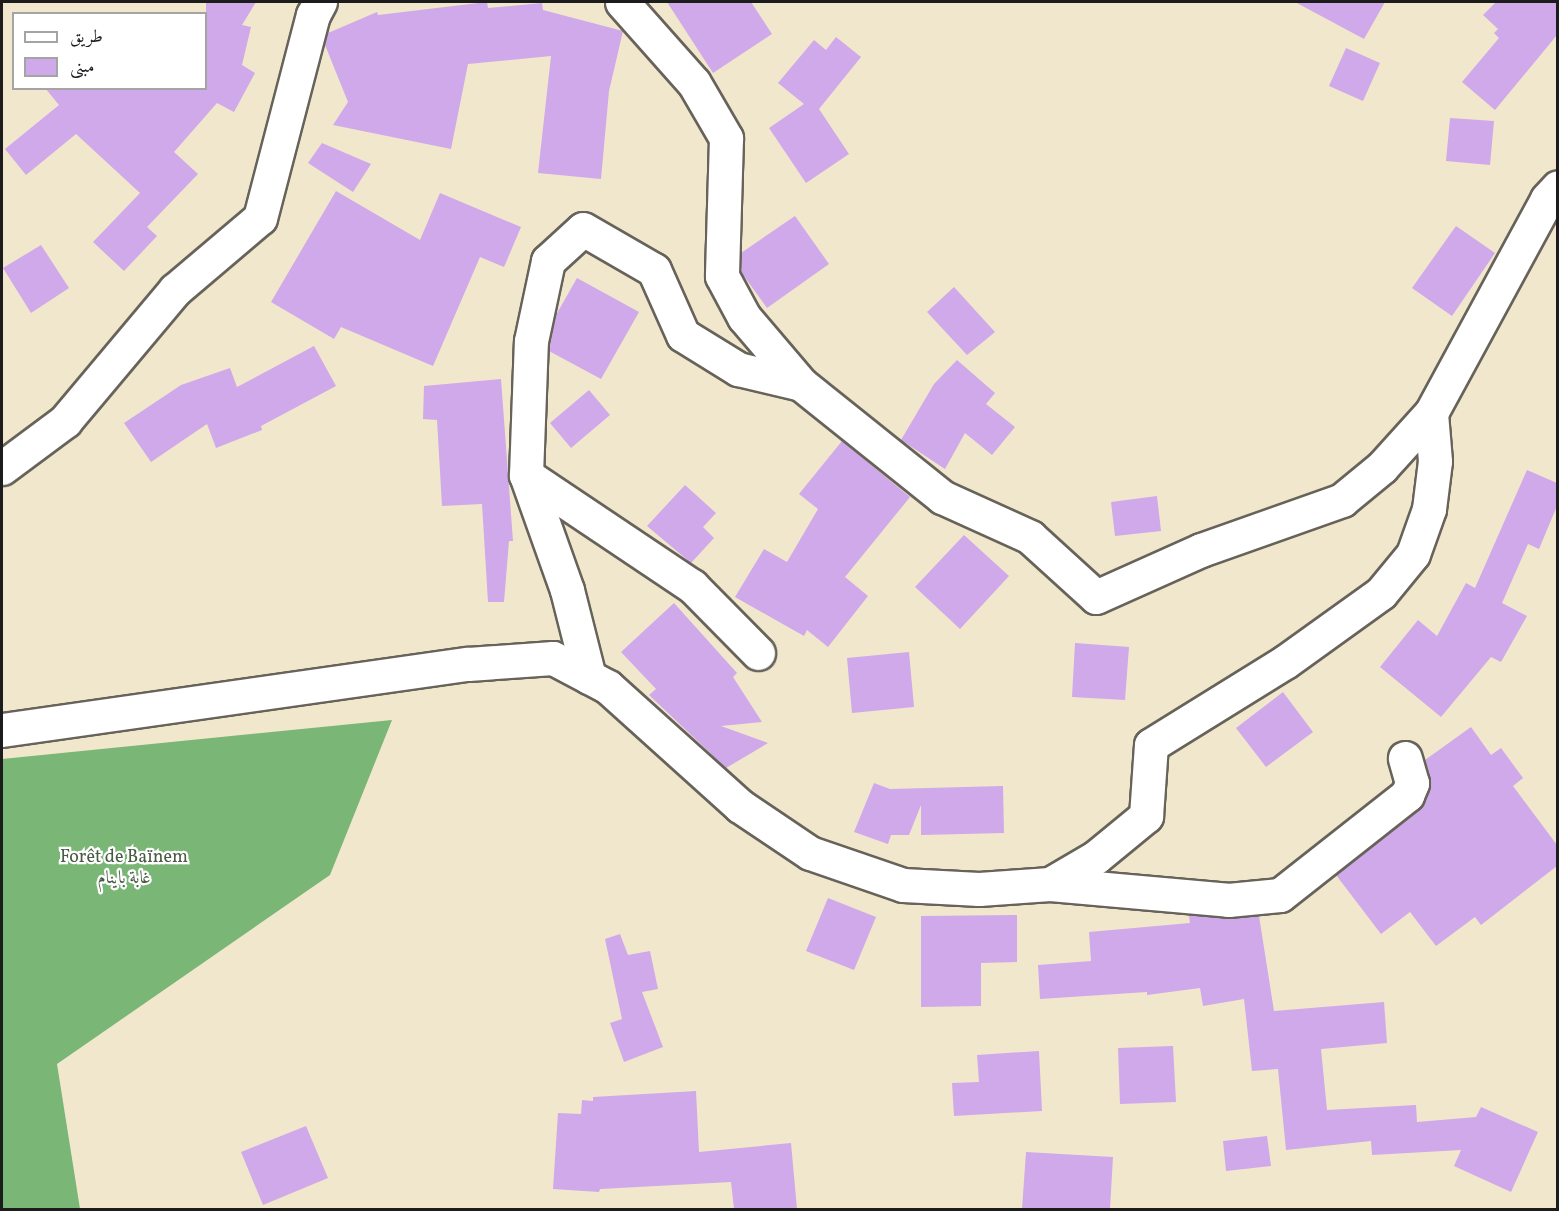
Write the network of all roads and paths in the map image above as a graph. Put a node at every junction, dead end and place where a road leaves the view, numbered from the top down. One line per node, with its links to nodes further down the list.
1 (320, 2): 6 (street)
2 (622, 2): 4 (street)
3 (1557, 187): 5 (street)
4 (801, 384): 5 (street); 7 (street)
5 (1431, 414): 12 (street)
6 (2, 468)
7 (526, 475): 8 (street); 9 (street)
8 (758, 653)
9 (589, 677): 10 (street); 12 (street)
10 (2, 730)
11 (1405, 758): 12 (street)
12 (1050, 884)

